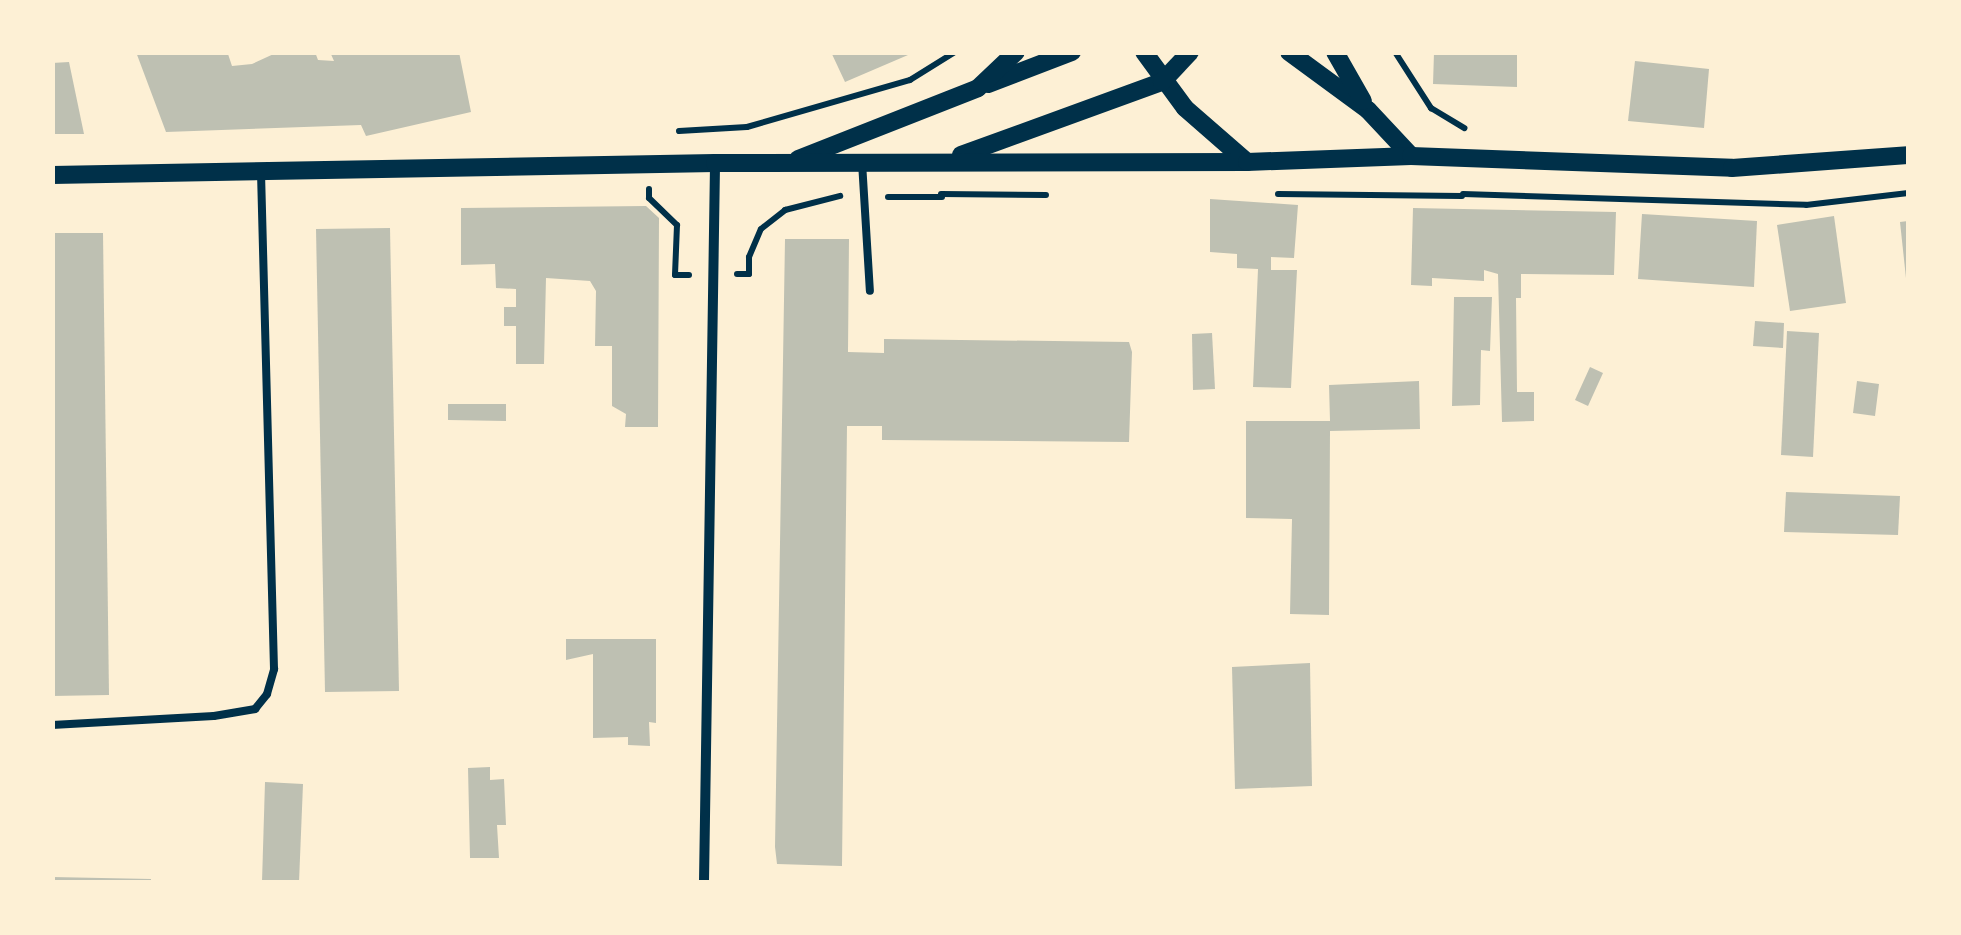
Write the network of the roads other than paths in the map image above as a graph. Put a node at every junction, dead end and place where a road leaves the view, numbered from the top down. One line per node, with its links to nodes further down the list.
1 (1016, 52): 8 (street)
2 (1072, 52): 8 (street)
3 (1144, 52): 7 (street)
4 (1190, 52): 7 (street)
5 (1289, 52): 9 (street)
6 (1335, 52): 9 (street)
7 (1162, 82): 12 (street); 14 (street)
8 (978, 88): 16 (street)
9 (1368, 110): 11 (street)
10 (1908, 155): 11 (street)
11 (1411, 156): 14 (street)
12 (947, 161): 13 (street); 14 (street)
13 (862, 162): 16 (street); 19 (lane)
14 (1247, 162)
15 (714, 163): 16 (street); 17 (street); 21 (street)
16 (788, 163)
17 (261, 171): 18 (street); 20 (lane)
18 (52, 174)
19 (870, 291)
20 (52, 725)
21 (704, 882)

